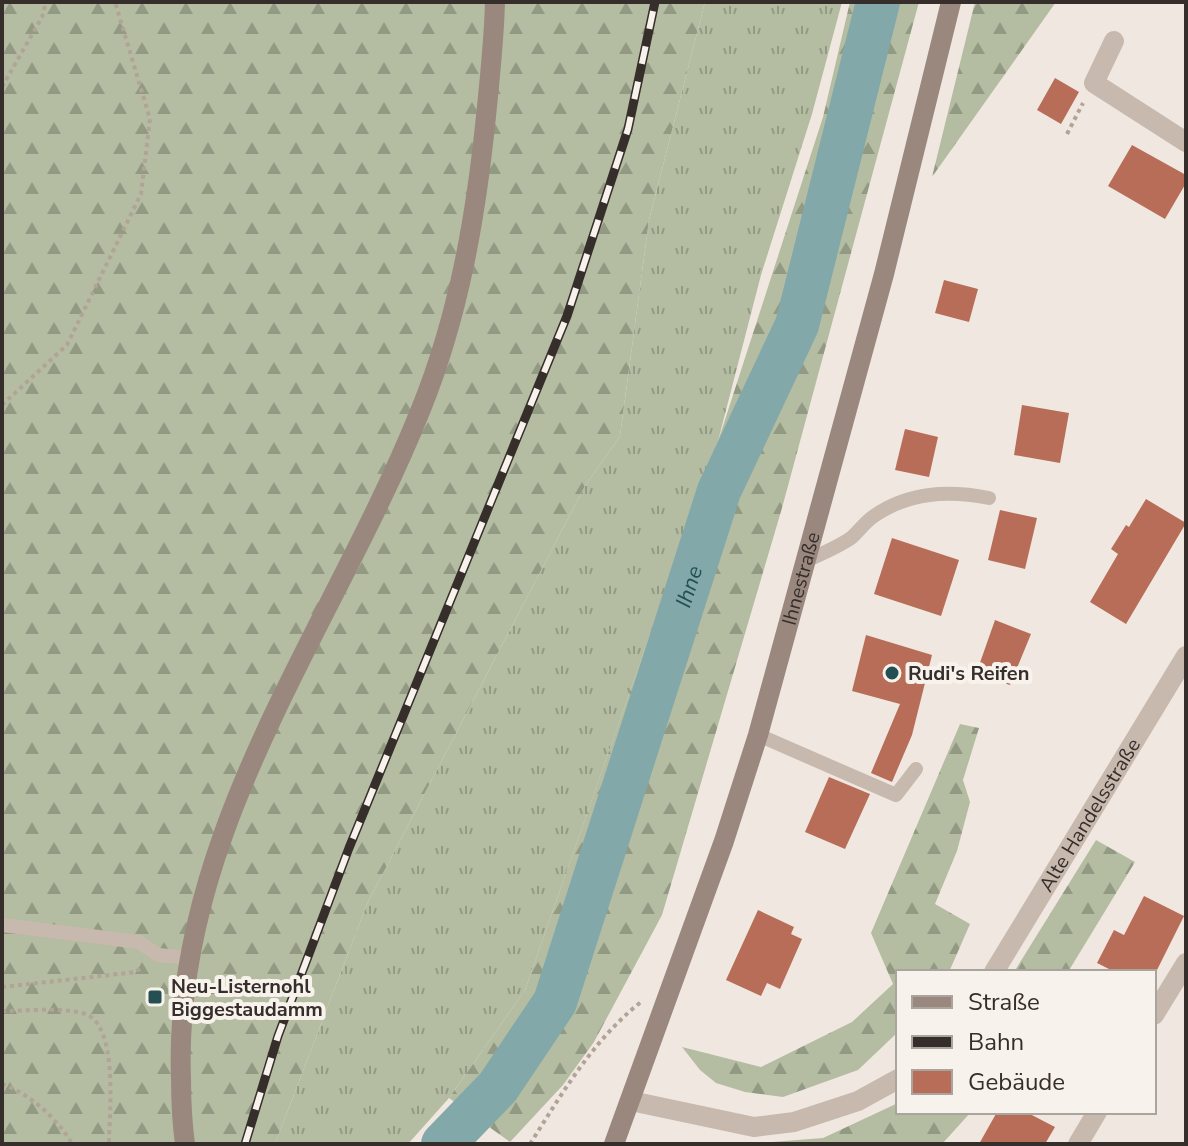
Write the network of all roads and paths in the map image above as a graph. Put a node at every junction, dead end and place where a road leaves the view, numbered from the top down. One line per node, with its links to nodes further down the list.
1 (46, 2): 7 (path)
2 (115, 2): 10 (path)
3 (495, 2): 18 (main road)
4 (951, 2): 12 (main road, Ihnestraße)
5 (1114, 41): 6 (street)
6 (1094, 83): 8 (path); 9 (street)
7 (2, 87)
8 (1067, 134)
9 (1186, 142)
10 (2, 405)
11 (989, 498): 12 (lane)
12 (806, 561): 14 (main road, Ihnestraße)
13 (1183, 669): 20 (street, Alte Handelsstraße)
14 (758, 735): 15 (lane); 22 (main road, Ihnestraße)
15 (916, 769)
16 (2, 925): 17 (lane)
17 (158, 955): 18 (lane); 21 (path)
18 (189, 958): 29 (main road)
19 (1186, 963): 24 (street)
20 (995, 970)
21 (2, 987)
22 (669, 988): 27 (main road, Ihnestraße); 33 (path)
23 (2, 1011): 32 (path)
24 (1156, 1012)
25 (896, 1080): 30 (street)
26 (2, 1084): 31 (path)
27 (631, 1101): 30 (street); 34 (main road, Ihnestraße)
28 (1096, 1114): 35 (street)
29 (184, 1135)
30 (755, 1135)
31 (72, 1144)
32 (109, 1144)
33 (530, 1144)
34 (614, 1144)
35 (1078, 1144)

